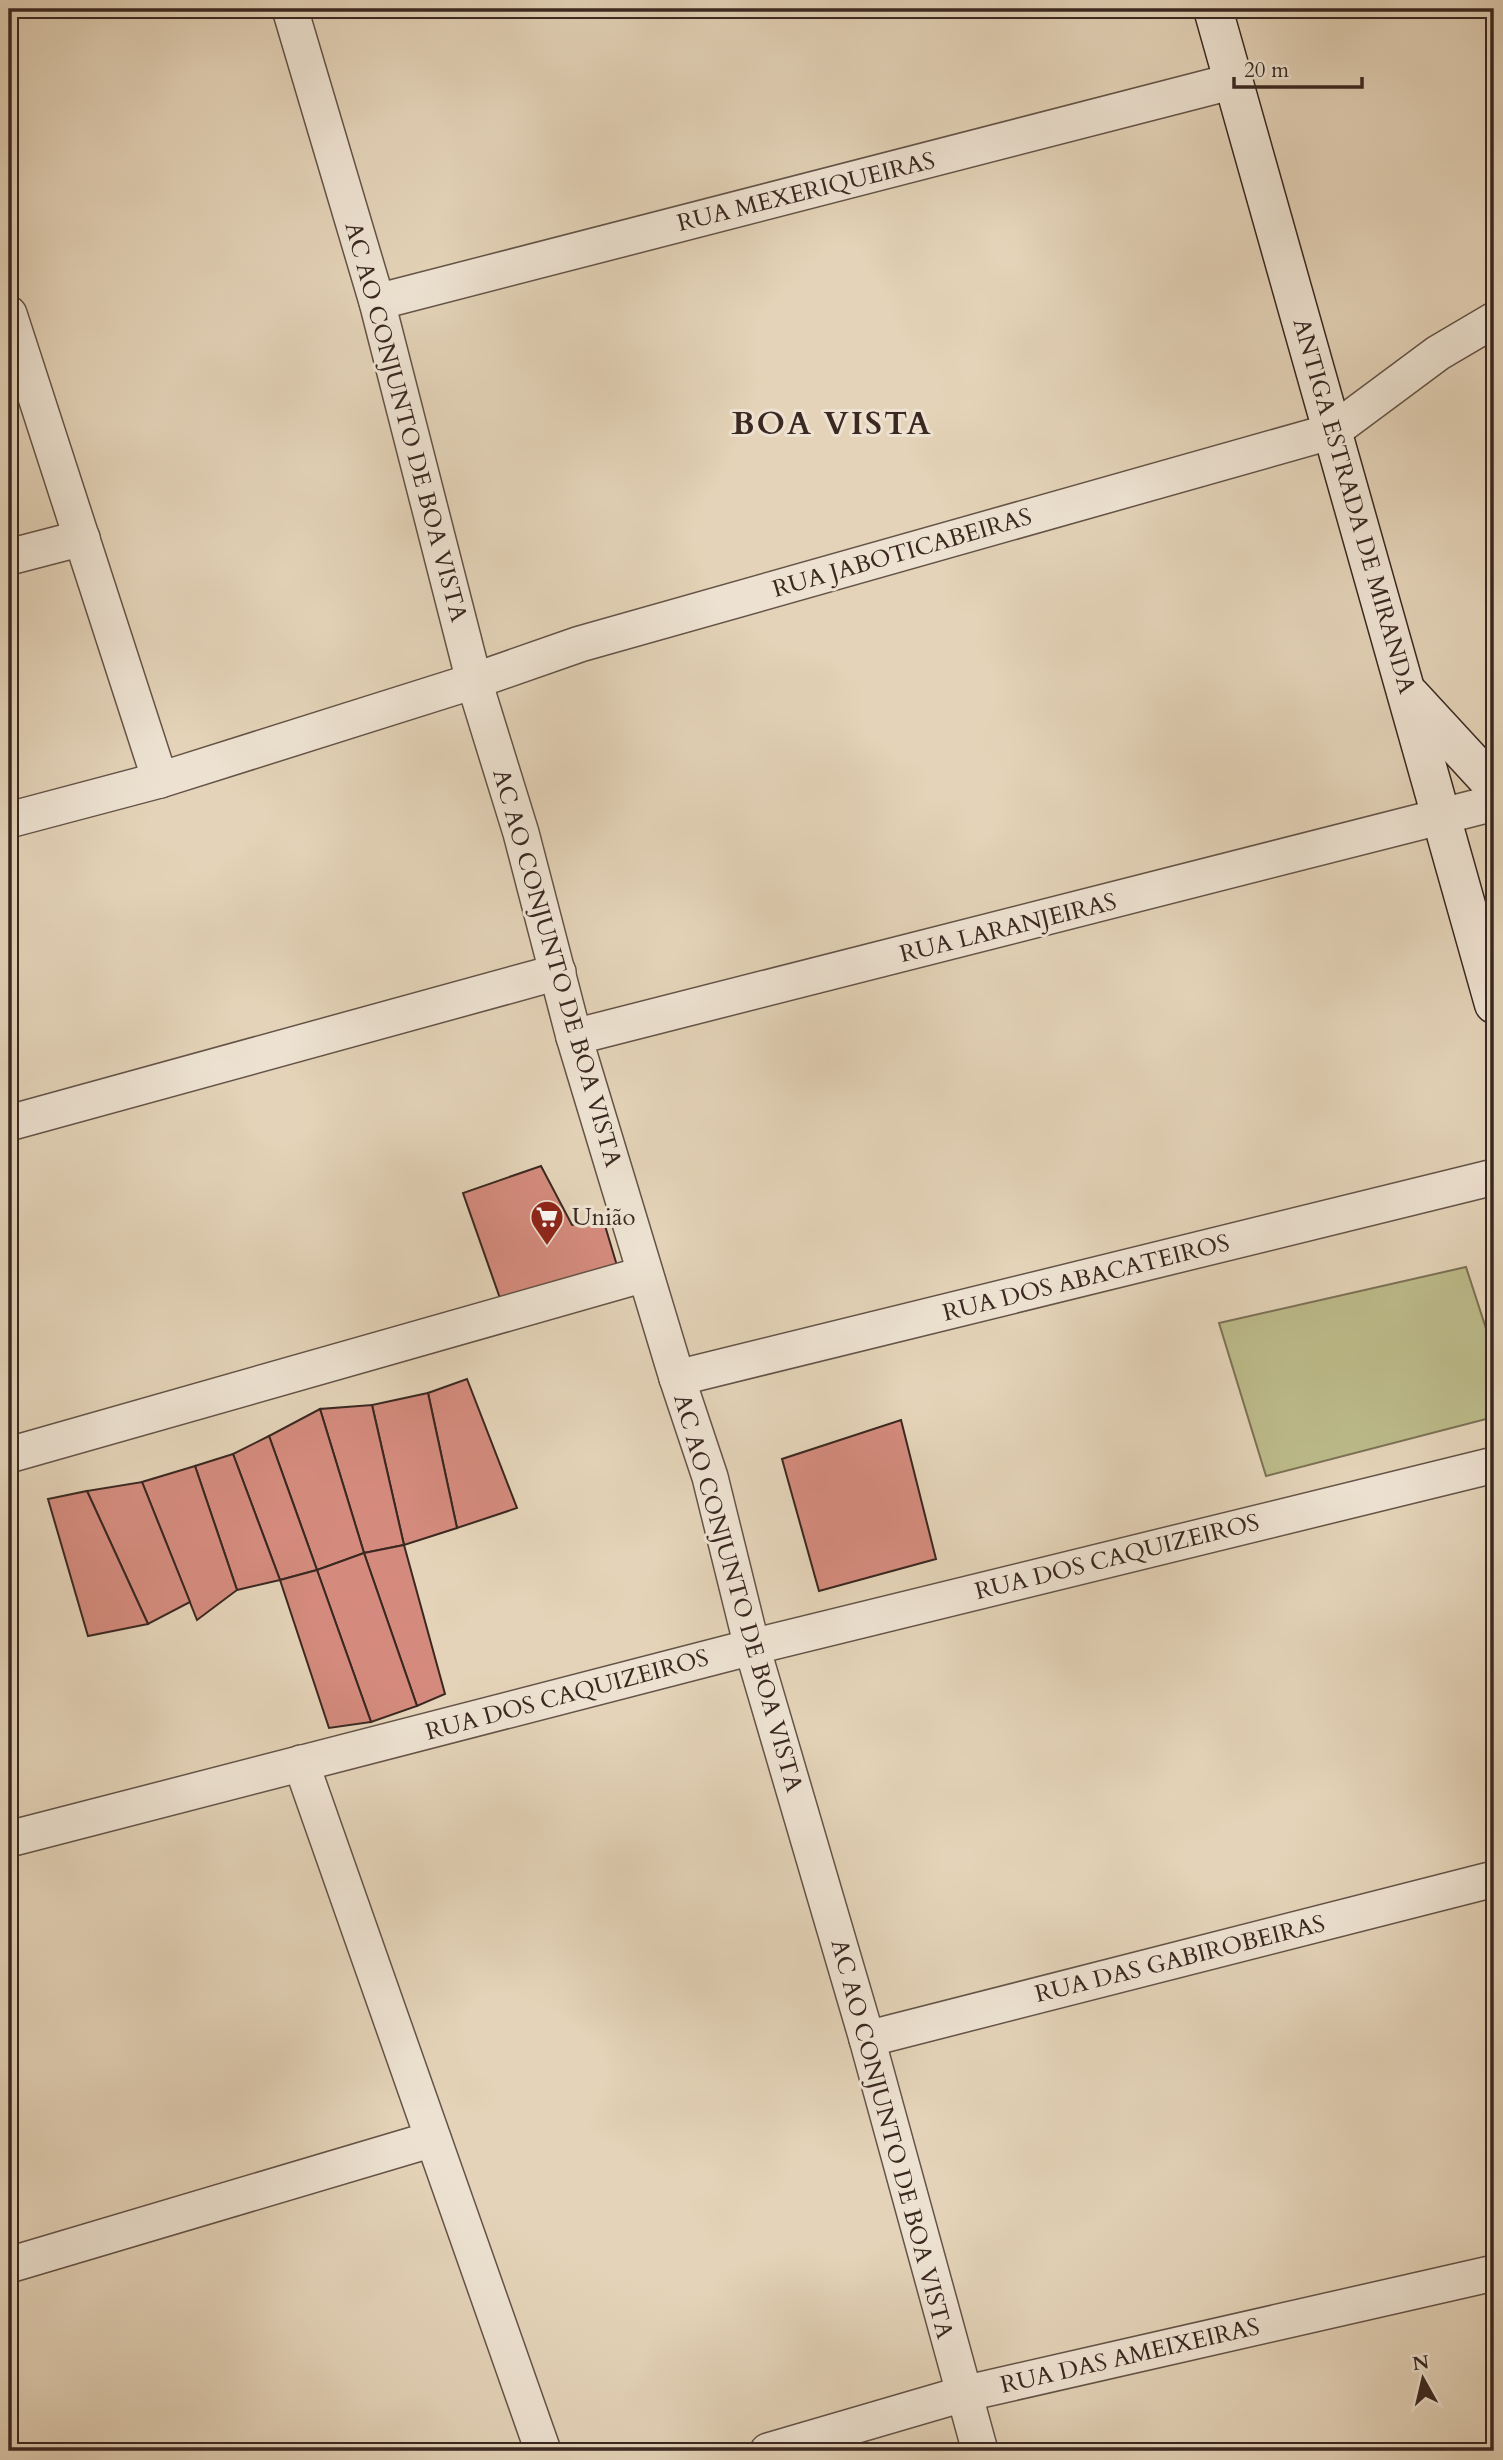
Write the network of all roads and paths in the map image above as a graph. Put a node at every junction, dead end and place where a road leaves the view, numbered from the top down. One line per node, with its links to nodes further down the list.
1 (290, 9): 4 (street, AC AO CONJUNTO DE BOA VISTA)
2 (1213, 9): 3 (street, ANTIGA ESTRADA DE MIRANDA)
3 (1234, 81): 4 (street, RUA MEXERIQUEIRAS); 7 (street, ANTIGA ESTRADA DE MIRANDA)
4 (377, 302): 10 (street, AC AO CONJUNTO DE BOA VISTA)
5 (9, 314): 8 (street)
6 (1494, 320): 7 (street)
7 (1333, 431): 10 (street, RUA JABOTICABEIRAS); 11 (street, ANTIGA ESTRADA DE MIRANDA)
8 (82, 538): 9 (street); 12 (street)
9 (9, 557)
10 (474, 681): 12 (street, RUA JABOTICABEIRAS); 17 (street, AC AO CONJUNTO DE BOA VISTA)
11 (1406, 691): 13 (street); 15 (street, ANTIGA ESTRADA DE MIRANDA)
12 (160, 780): 16 (street, RUA JABOTICABEIRAS)
13 (1494, 786)
14 (1494, 803): 15 (street, RUA LARANJEIRAS)
15 (1441, 818): 18 (street, ANTIGA ESTRADA DE MIRANDA); 19 (street, RUA LARANJEIRAS)
16 (9, 820)
17 (558, 972): 19 (street, AC AO CONJUNTO DE BOA VISTA); 20 (street)
18 (1494, 1004)
19 (574, 1037): 22 (street, AC AO CONJUNTO DE BOA VISTA)
20 (9, 1123)
21 (1494, 1177): 23 (street, RUA DOS ABACATEIROS)
22 (645, 1274): 23 (street, AC AO CONJUNTO DE BOA VISTA); 24 (street)
23 (677, 1378): 26 (street, AC AO CONJUNTO DE BOA VISTA)
24 (9, 1455)
25 (1494, 1465): 26 (street, RUA DOS CAQUIZEIROS)
26 (752, 1647): 27 (street, RUA DOS CAQUIZEIROS); 30 (street, AC AO CONJUNTO DE BOA VISTA)
27 (301, 1763): 28 (street, RUA DOS CAQUIZEIROS); 31 (street)
28 (9, 1839)
29 (1494, 1879): 30 (street, RUA DAS GABIROBEIRAS)
30 (867, 2039): 34 (street, AC AO CONJUNTO DE BOA VISTA)
31 (433, 2140): 32 (street); 35 (street)
32 (9, 2265)
33 (1494, 2273): 34 (street, RUA DAS AMEIXEIRAS)
34 (963, 2395): 36 (street, RUA DAS AMEIXEIRAS); 37 (street, AC AO CONJUNTO DE BOA VISTA)
35 (543, 2451)
36 (768, 2451)
37 (980, 2451)

